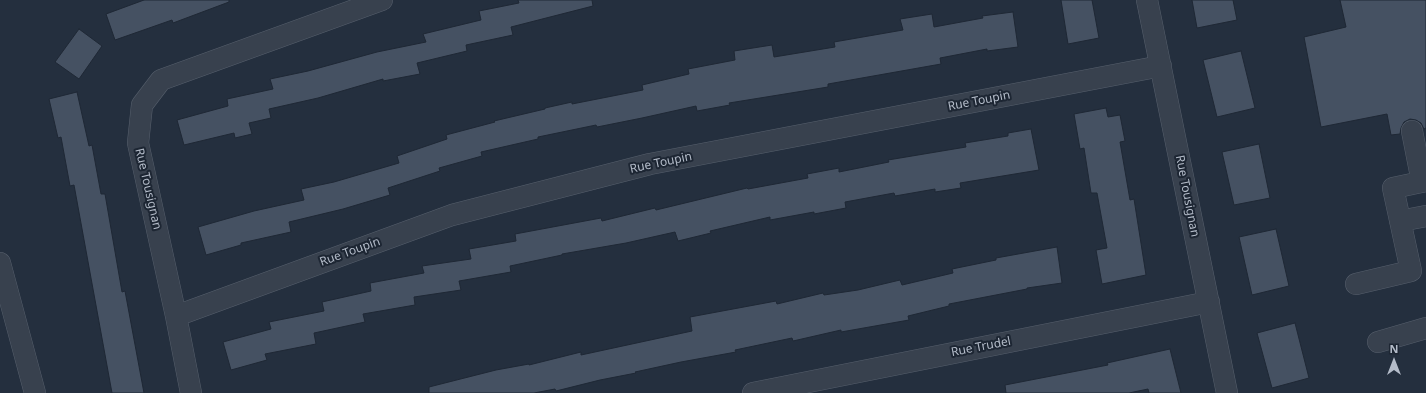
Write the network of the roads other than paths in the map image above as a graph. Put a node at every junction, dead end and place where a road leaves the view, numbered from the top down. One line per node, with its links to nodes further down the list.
1 (382, 0): 12 (street, Rue Tousignan)
2 (1147, 0): 3 (street, Rue Tousignan)
3 (1161, 66): 11 (street, Rue Tousignan); 12 (street, Rue Toupin)
4 (1416, 134): 5 (street)
5 (1419, 182): 7 (street)
6 (1426, 216): 7 (street)
7 (1400, 221): 9 (street)
8 (0, 263): 15 (street)
9 (1418, 269): 10 (street)
10 (1356, 284)
11 (1209, 302): 17 (street, Rue Trudel); 18 (street, Rue Tousignan)
12 (176, 316): 16 (street, Rue Tousignan)
13 (1426, 328): 14 (street)
14 (1378, 342)
15 (35, 393)
16 (191, 393)
17 (752, 393)
18 (1227, 393)

